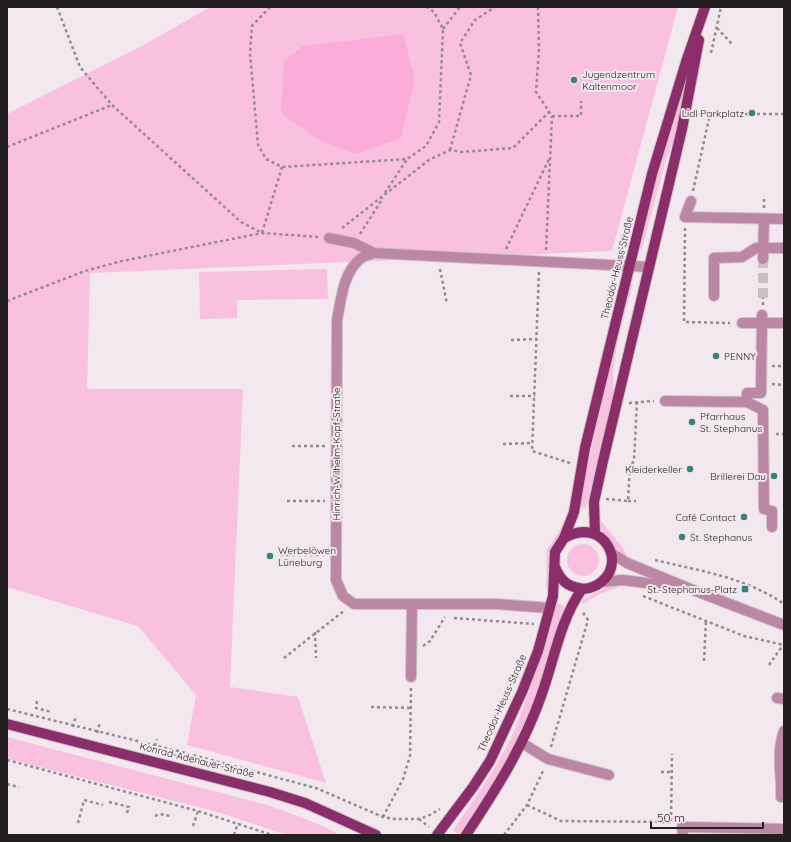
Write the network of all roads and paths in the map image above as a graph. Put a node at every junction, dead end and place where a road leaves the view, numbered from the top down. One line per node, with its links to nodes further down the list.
1 (57, 7): 12 (path)
2 (270, 7): 22 (path)
3 (426, 7): 9 (path)
4 (460, 7): 9 (path)
5 (495, 7): 19 (path)
6 (538, 7): 13 (path)
7 (705, 7): 38 (main road, Theodor-Heuss-Straße); 39 (main road, Theodor-Heuss-Straße)
8 (717, 27): 10 (path)
9 (443, 29): 21 (path)
10 (733, 45)
11 (581, 101): 17 (path)
12 (112, 105): 18 (path); 28 (path)
13 (549, 112): 17 (path); 19 (path)
14 (696, 114): 15 (path)
15 (710, 114): 16 (path); 24 (path)
16 (784, 114)
17 (552, 116): 20 (path)
18 (7, 146)
19 (450, 150): 23 (path)
20 (550, 157): 36 (path); 37 (path)
21 (407, 159): 22 (path); 23 (path)
22 (282, 167): 28 (path)
23 (384, 195): 29 (path); 30 (path)
24 (691, 201): 25 (street)
25 (685, 217): 26 (street); 44 (path)
26 (764, 219): 27 (street); 31 (street)
27 (784, 219)
28 (262, 233): 29 (path); 41 (path)
29 (329, 238): 30 (street)
30 (354, 243): 33 (street)
31 (763, 248): 32 (street); 35 (street); 40 (street)
32 (784, 248)
33 (374, 253): 34 (street); 55 (street, Hinrich-Wilhelm-Kopf-Straße)
34 (437, 256): 36 (street); 42 (path)
35 (763, 259)
36 (501, 260): 37 (street)
37 (542, 262): 38 (street); 46 (path)
38 (630, 266): 39 (street); 64 (main road, Theodor-Heuss-Straße)
39 (649, 267): 63 (main road, Theodor-Heuss-Straße)
40 (714, 296)
41 (7, 301)
42 (447, 304)
43 (762, 319): 44 (street); 45 (street); 51 (street)
44 (742, 323)
45 (784, 323)
46 (537, 339): 47 (path); 49 (path)
47 (511, 340)
48 (510, 396): 49 (path)
49 (535, 396): 52 (path)
50 (665, 401): 51 (street); 60 (path)
51 (747, 402): 62 (street)
52 (532, 443): 53 (path); 56 (path)
53 (503, 444)
54 (292, 446): 55 (path)
55 (336, 446): 59 (street, Hinrich-Wilhelm-Kopf-Straße)
56 (574, 464)
57 (602, 499): 60 (path)
58 (288, 501): 59 (path)
59 (336, 501): 67 (street, Hinrich-Wilhelm-Kopf-Straße)
60 (628, 501): 61 (path)
61 (636, 501)
62 (772, 527)
63 (595, 534): 64 (main road); 65 (main road)
64 (564, 538): 69 (main road, Theodor-Heuss-Straße)
65 (611, 553): 70 (main road); 71 (street)
66 (280, 555): 67 (path)
67 (336, 555): 74 (street, Hinrich-Wilhelm-Kopf-Straße)
68 (652, 559): 76 (path)
69 (555, 567): 72 (main road); 77 (main road, Theodor-Heuss-Straße)
70 (601, 582): 71 (street); 72 (main road)
71 (688, 588): 79 (street)
72 (582, 589): 99 (main road)
73 (638, 594): 80 (path)
74 (354, 604): 75 (street); 85 (path)
75 (412, 604): 77 (street); 87 (street)
76 (784, 604)
77 (545, 607): 81 (path); 128 (main road, Theodor-Heuss-Straße)
78 (580, 608): 101 (path)
79 (756, 614): 82 (street); 83 (street)
80 (706, 620): 86 (path); 90 (path)
81 (535, 624): 84 (path); 87 (path)
82 (784, 625)
83 (784, 628)
84 (533, 630)
85 (315, 632): 88 (path); 89 (path)
86 (784, 645): 91 (path)
87 (411, 650): 92 (street)
88 (284, 658)
89 (316, 658)
90 (704, 661)
91 (769, 665)
92 (411, 677): 95 (path)
93 (37, 702): 96 (path)
94 (371, 707): 95 (path)
95 (411, 708): 117 (path)
96 (52, 712)
97 (7, 724): 127 (main road, Konrad-Adenauer-Straße)
98 (784, 731): 108 (street)
99 (522, 744): 101 (street); 129 (main road)
100 (672, 754): 104 (path)
101 (548, 759): 105 (street); 112 (path)
102 (7, 760): 113 (path)
103 (661, 772): 104 (path)
104 (671, 772): 119 (path)
105 (609, 775)
106 (7, 784): 107 (path)
107 (19, 787)
108 (780, 797)
109 (109, 802): 114 (path)
110 (444, 804): 118 (path)
111 (103, 805): 120 (path)
112 (527, 805): 119 (path); 130 (path)
113 (198, 811): 121 (path); 122 (path)
114 (127, 813)
115 (154, 816): 116 (path)
116 (170, 816)
117 (383, 816)
118 (418, 819)
119 (671, 821): 124 (path)
120 (78, 823)
121 (238, 823): 125 (path); 126 (path)
122 (193, 826)
123 (784, 829): 124 (street)
124 (683, 831)
125 (234, 835)
126 (272, 835)
127 (376, 835)
128 (437, 835)
129 (466, 835)
130 (504, 835)

